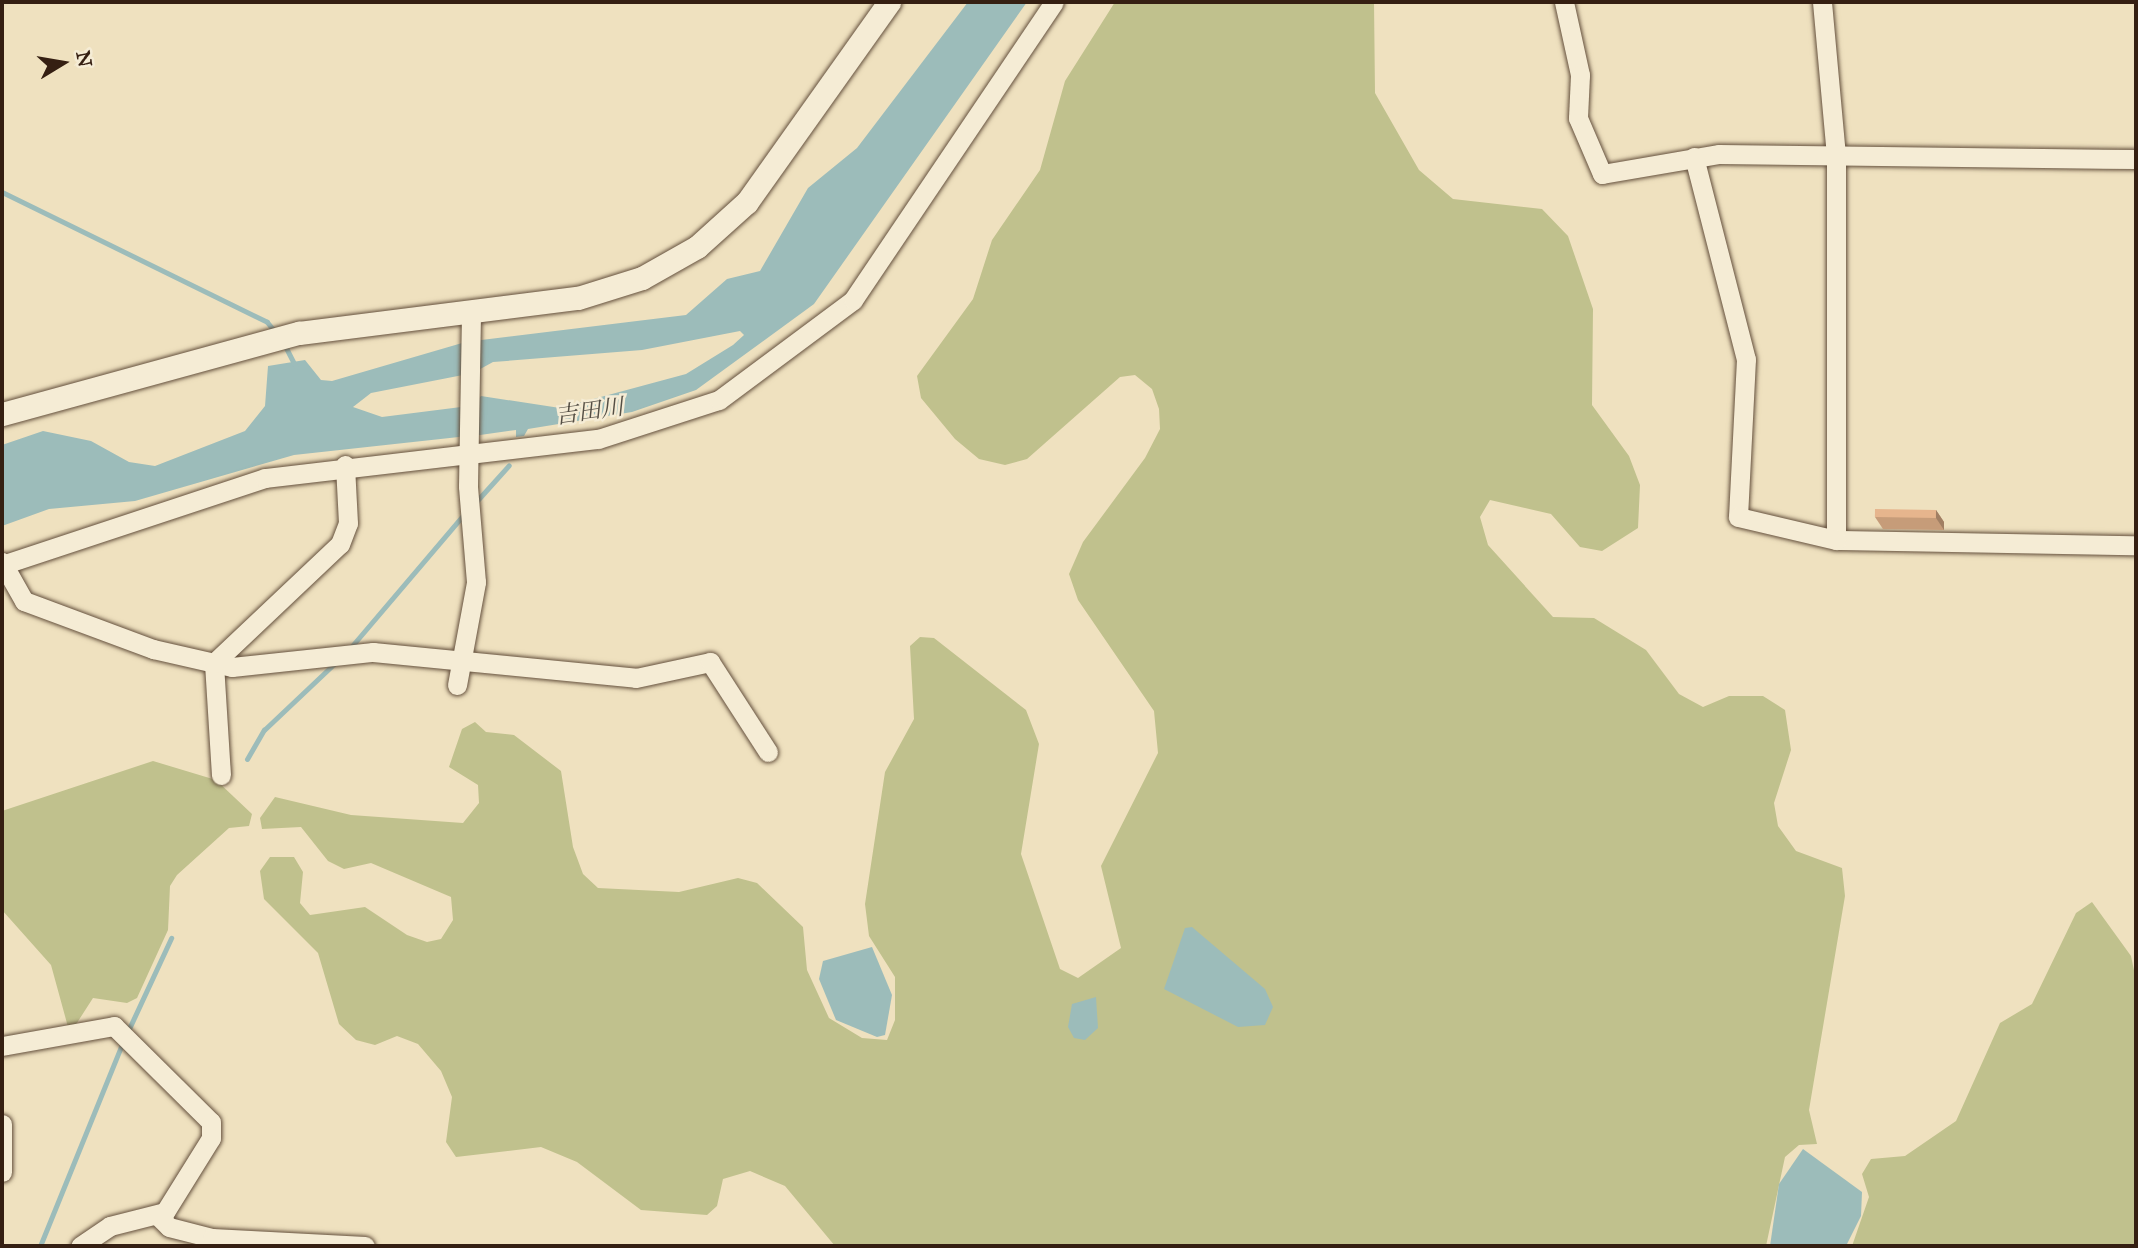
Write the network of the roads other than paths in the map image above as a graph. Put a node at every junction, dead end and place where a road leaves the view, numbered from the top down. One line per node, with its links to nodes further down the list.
1 (889, 2): 8 (street)
2 (1054, 2): 10 (street)
3 (1564, 2): 5 (street)
4 (1822, 2): 6 (street)
5 (1694, 156): 6 (street); 12 (street)
6 (1836, 156): 7 (street); 12 (street)
7 (2136, 159)
8 (471, 319): 9 (street); 10 (street)
9 (2, 414)
10 (470, 449): 11 (street); 15 (street)
11 (345, 465): 14 (street); 16 (street)
12 (1836, 541): 13 (street)
13 (2136, 545)
14 (2, 564): 16 (street)
15 (460, 660): 16 (street); 17 (street); 18 (street)
16 (215, 663): 19 (street)
17 (457, 685)
18 (768, 752)
19 (221, 775)
20 (2, 1046): 23 (street)
21 (2, 1125): 22 (street)
22 (2, 1172)
23 (159, 1217): 24 (street); 25 (street)
24 (80, 1246)
25 (365, 1246)

